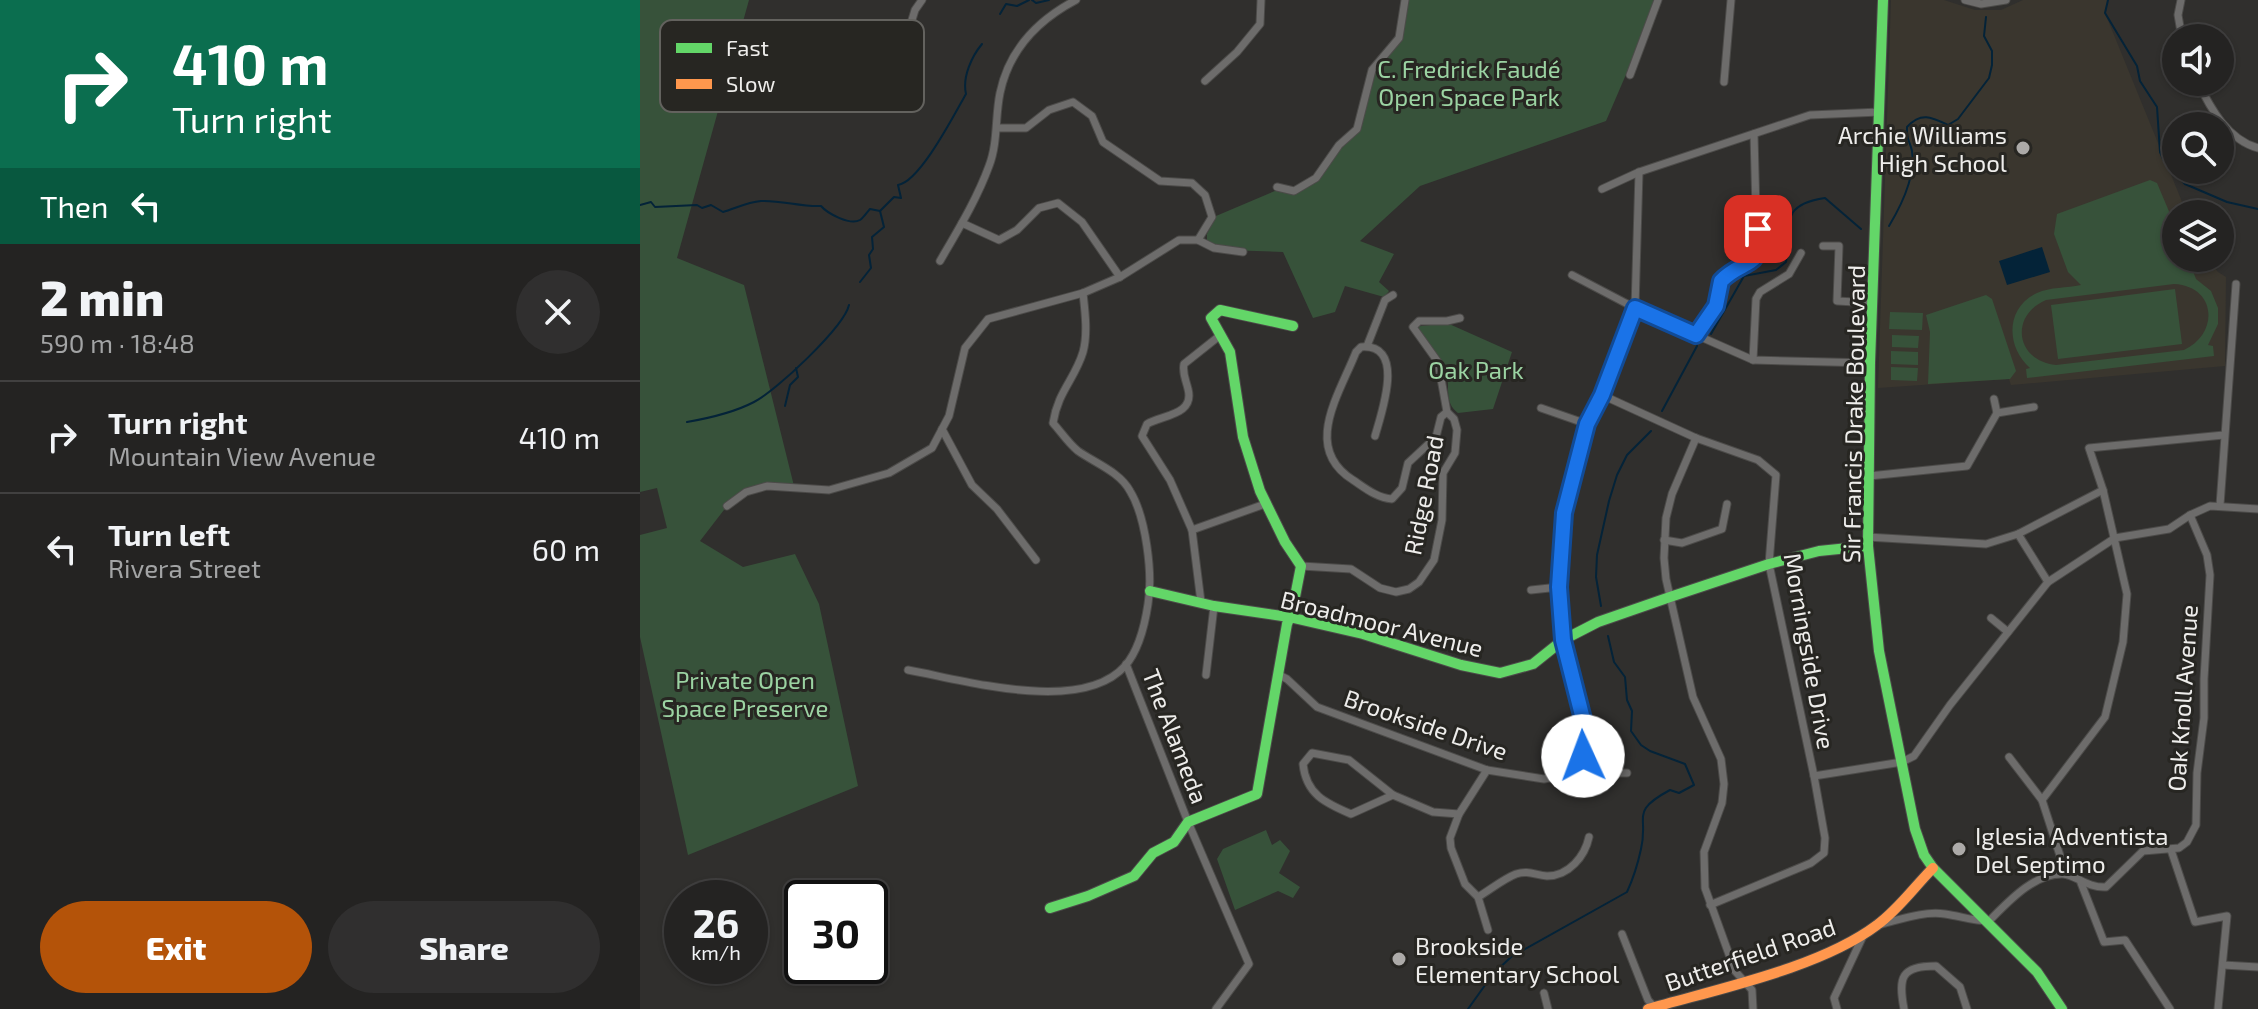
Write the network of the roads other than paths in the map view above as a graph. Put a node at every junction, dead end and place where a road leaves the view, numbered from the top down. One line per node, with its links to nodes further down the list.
1 (922, 0): 11 (street)
2 (1076, 0): 18 (street)
3 (1261, 0): 14 (street)
4 (1405, 0): 22 (street)
5 (1658, 0): 13 (street)
6 (1731, 0): 15 (street)
7 (1883, 0): 17 (street, Sir Francis Drake Boulevard)
8 (1965, 0): 9 (street)
9 (2006, 0)
10 (2181, 0): 12 (street)
11 (912, 20)
12 (2180, 24)
13 (1630, 75)
14 (1205, 81)
15 (1724, 82)
16 (2207, 96): 20 (street)
17 (1880, 112): 19 (street); 35 (street, Sir Francis Drake Boulevard)
18 (998, 128): 24 (street); 25 (street)
19 (1754, 134): 21 (street); 39 (street)
20 (2258, 148)
21 (1639, 172): 23 (street); 36 (street)
22 (1277, 187)
23 (1602, 189)
24 (962, 223): 29 (street); 31 (street)
25 (1198, 240): 27 (street); 31 (street)
26 (1823, 246): 35 (street)
27 (1243, 252)
28 (1801, 253): 42 (street)
29 (940, 261)
30 (1572, 275): 36 (street)
31 (1120, 277): 33 (street)
32 (2236, 284): 52 (street)
33 (1083, 293): 51 (street); 74 (street)
34 (1393, 295): 41 (street)
35 (1873, 303): 43 (street, Sir Francis Drake Boulevard)
36 (1635, 308): 39 (street); 44 (street)
37 (1460, 318): 48 (street)
38 (1293, 326): 40 (street)
39 (1696, 335): 42 (street)
40 (1218, 337): 57 (street); 63 (street)
41 (1367, 346): 48 (street, Ridge Road); 53 (street)
42 (1753, 360): 43 (street)
43 (1870, 363): 55 (street, Sir Francis Drake Boulevard)
44 (1602, 395): 50 (street); 54 (street, Morningside Drive)
45 (1994, 399): 49 (street)
46 (2034, 407): 49 (street)
47 (1541, 408): 50 (street)
48 (1447, 412): 70 (street, Ridge Road)
49 (1997, 413): 55 (street)
50 (1587, 424): 72 (street)
51 (942, 429): 60 (street); 68 (street)
52 (2224, 435): 56 (street); 59 (street)
53 (1375, 436)
54 (1696, 438): 66 (street); 69 (street, Morningside Drive)
55 (1869, 476): 67 (street, Sir Francis Drake Boulevard)
56 (2103, 490): 64 (street); 65 (street)
57 (1265, 504): 63 (street); 70 (street)
58 (1727, 504): 66 (street)
59 (2220, 505): 61 (street); 62 (street)
60 (727, 506)
61 (2258, 509)
62 (2190, 515): 65 (street); 97 (street, Oak Knoll Avenue)
63 (1192, 530): 76 (street)
64 (2018, 534): 67 (street); 71 (street)
65 (2115, 538): 71 (street); 93 (street)
66 (1664, 540): 75 (street)
67 (1868, 542): 69 (street, Broadmoor Avenue); 87 (street, Sir Francis Drake Boulevard)
68 (1036, 560)
69 (1769, 564): 75 (street, Broadmoor Avenue); 91 (street, Morningside Drive)
70 (1301, 566): 78 (street)
71 (2048, 582): 80 (street)
72 (1559, 587): 73 (street); 81 (street)
73 (1531, 590)
74 (1150, 591): 76 (street, Broadmoor Avenue); 82 (street)
75 (1670, 597): 81 (street, Broadmoor Avenue); 102 (street)
76 (1201, 602): 77 (street, Broadmoor Avenue)
77 (1214, 606): 78 (street, Broadmoor Avenue); 84 (street)
78 (1289, 617): 81 (street, Broadmoor Avenue); 85 (street)
79 (1991, 618): 80 (street)
80 (2008, 632): 87 (street)
81 (1563, 640): 89 (street)
82 (1126, 664): 83 (street); 95 (street, The Alameda)
83 (908, 670)
84 (1206, 675)
85 (1279, 675): 88 (street, Brookside Drive); 95 (street)
86 (2009, 757): 93 (street)
87 (1902, 762): 91 (street); 98 (street, Sir Francis Drake Boulevard)
88 (1487, 770): 89 (street, Brookside Drive); 94 (street)
89 (1578, 773): 90 (street, Brookside Drive)
90 (1627, 773)
91 (1814, 776): 102 (street, Morningside Drive)
92 (1393, 795): 92 (street); 94 (street)
93 (2042, 800): 99 (street)
94 (1459, 814): 101 (street)
95 (1188, 822): 103 (street, The Alameda); 113 (street, The Alameda)
96 (1589, 837): 101 (street)
97 (2171, 850): 100 (street); 109 (street)
98 (1933, 868): 104 (street, Sir Francis Drake Boulevard); 105 (street, Butterfield Road)
99 (2066, 874): 100 (street); 104 (street)
100 (2081, 883): 121 (street)
101 (1478, 897): 106 (street)
102 (1710, 905): 111 (street)
103 (1050, 908)
104 (1989, 921): 105 (street); 120 (street, Sir Francis Drake Boulevard)
105 (1879, 924): 108 (street, Butterfield Road)
106 (1488, 930)
107 (1622, 934): 114 (street)
108 (1863, 936): 111 (street, Butterfield Road); 117 (street)
109 (2223, 965): 110 (street); 122 (street)
110 (2258, 967)
111 (1743, 982): 114 (street, Butterfield Road); 116 (street)
112 (1544, 993): 115 (street)
113 (1217, 1008)
114 (1652, 1008)
115 (1548, 1009)
116 (1753, 1009)
117 (1837, 1009)
118 (1904, 1009): 119 (street)
119 (1967, 1009)
120 (2062, 1009)
121 (2170, 1009)
122 (2218, 1009)

